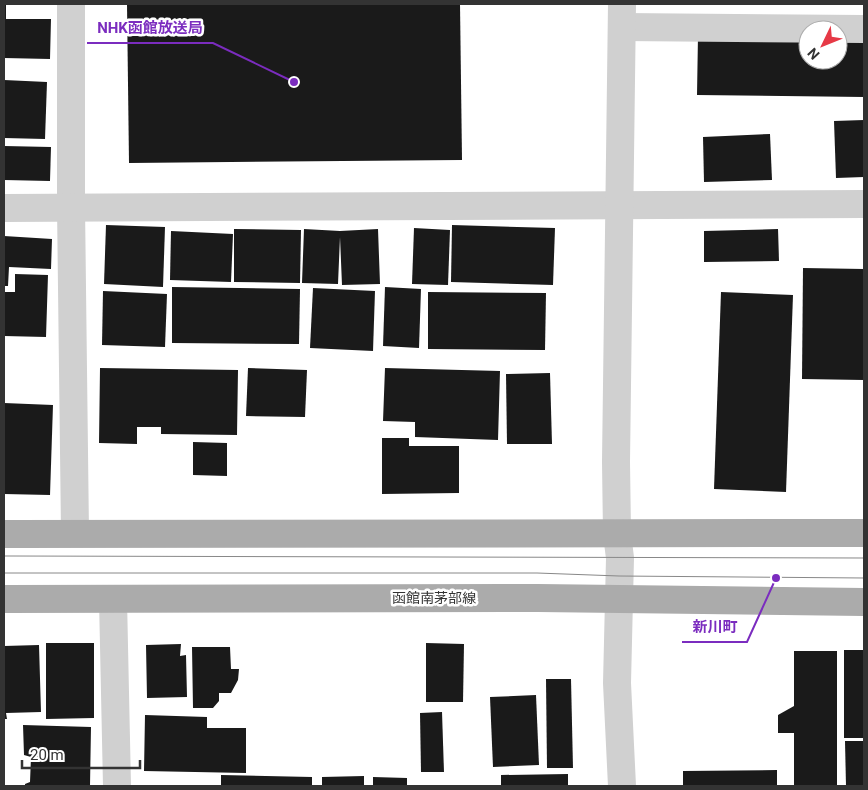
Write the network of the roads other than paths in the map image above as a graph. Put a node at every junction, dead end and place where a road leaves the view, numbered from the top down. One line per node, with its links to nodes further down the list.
1 (71, 4): 6 (street)
2 (622, 16): 3 (street); 5 (street)
3 (864, 29)
4 (864, 204): 5 (street)
5 (620, 205): 6 (street); 10 (street)
6 (71, 206): 7 (street); 9 (street)
7 (4, 208)
8 (4, 534): 9 (main road)
9 (75, 534): 10 (main road)
10 (617, 534): 11 (main road); 13 (street)
11 (864, 534)
12 (4, 599): 14 (main road, 函館南茅部線)
13 (619, 599): 14 (main road, 函館南茅部線); 15 (main road, 函館南茅部線); 17 (street)
14 (113, 600): 16 (street)
15 (864, 602)
16 (117, 786)
17 (622, 786)

